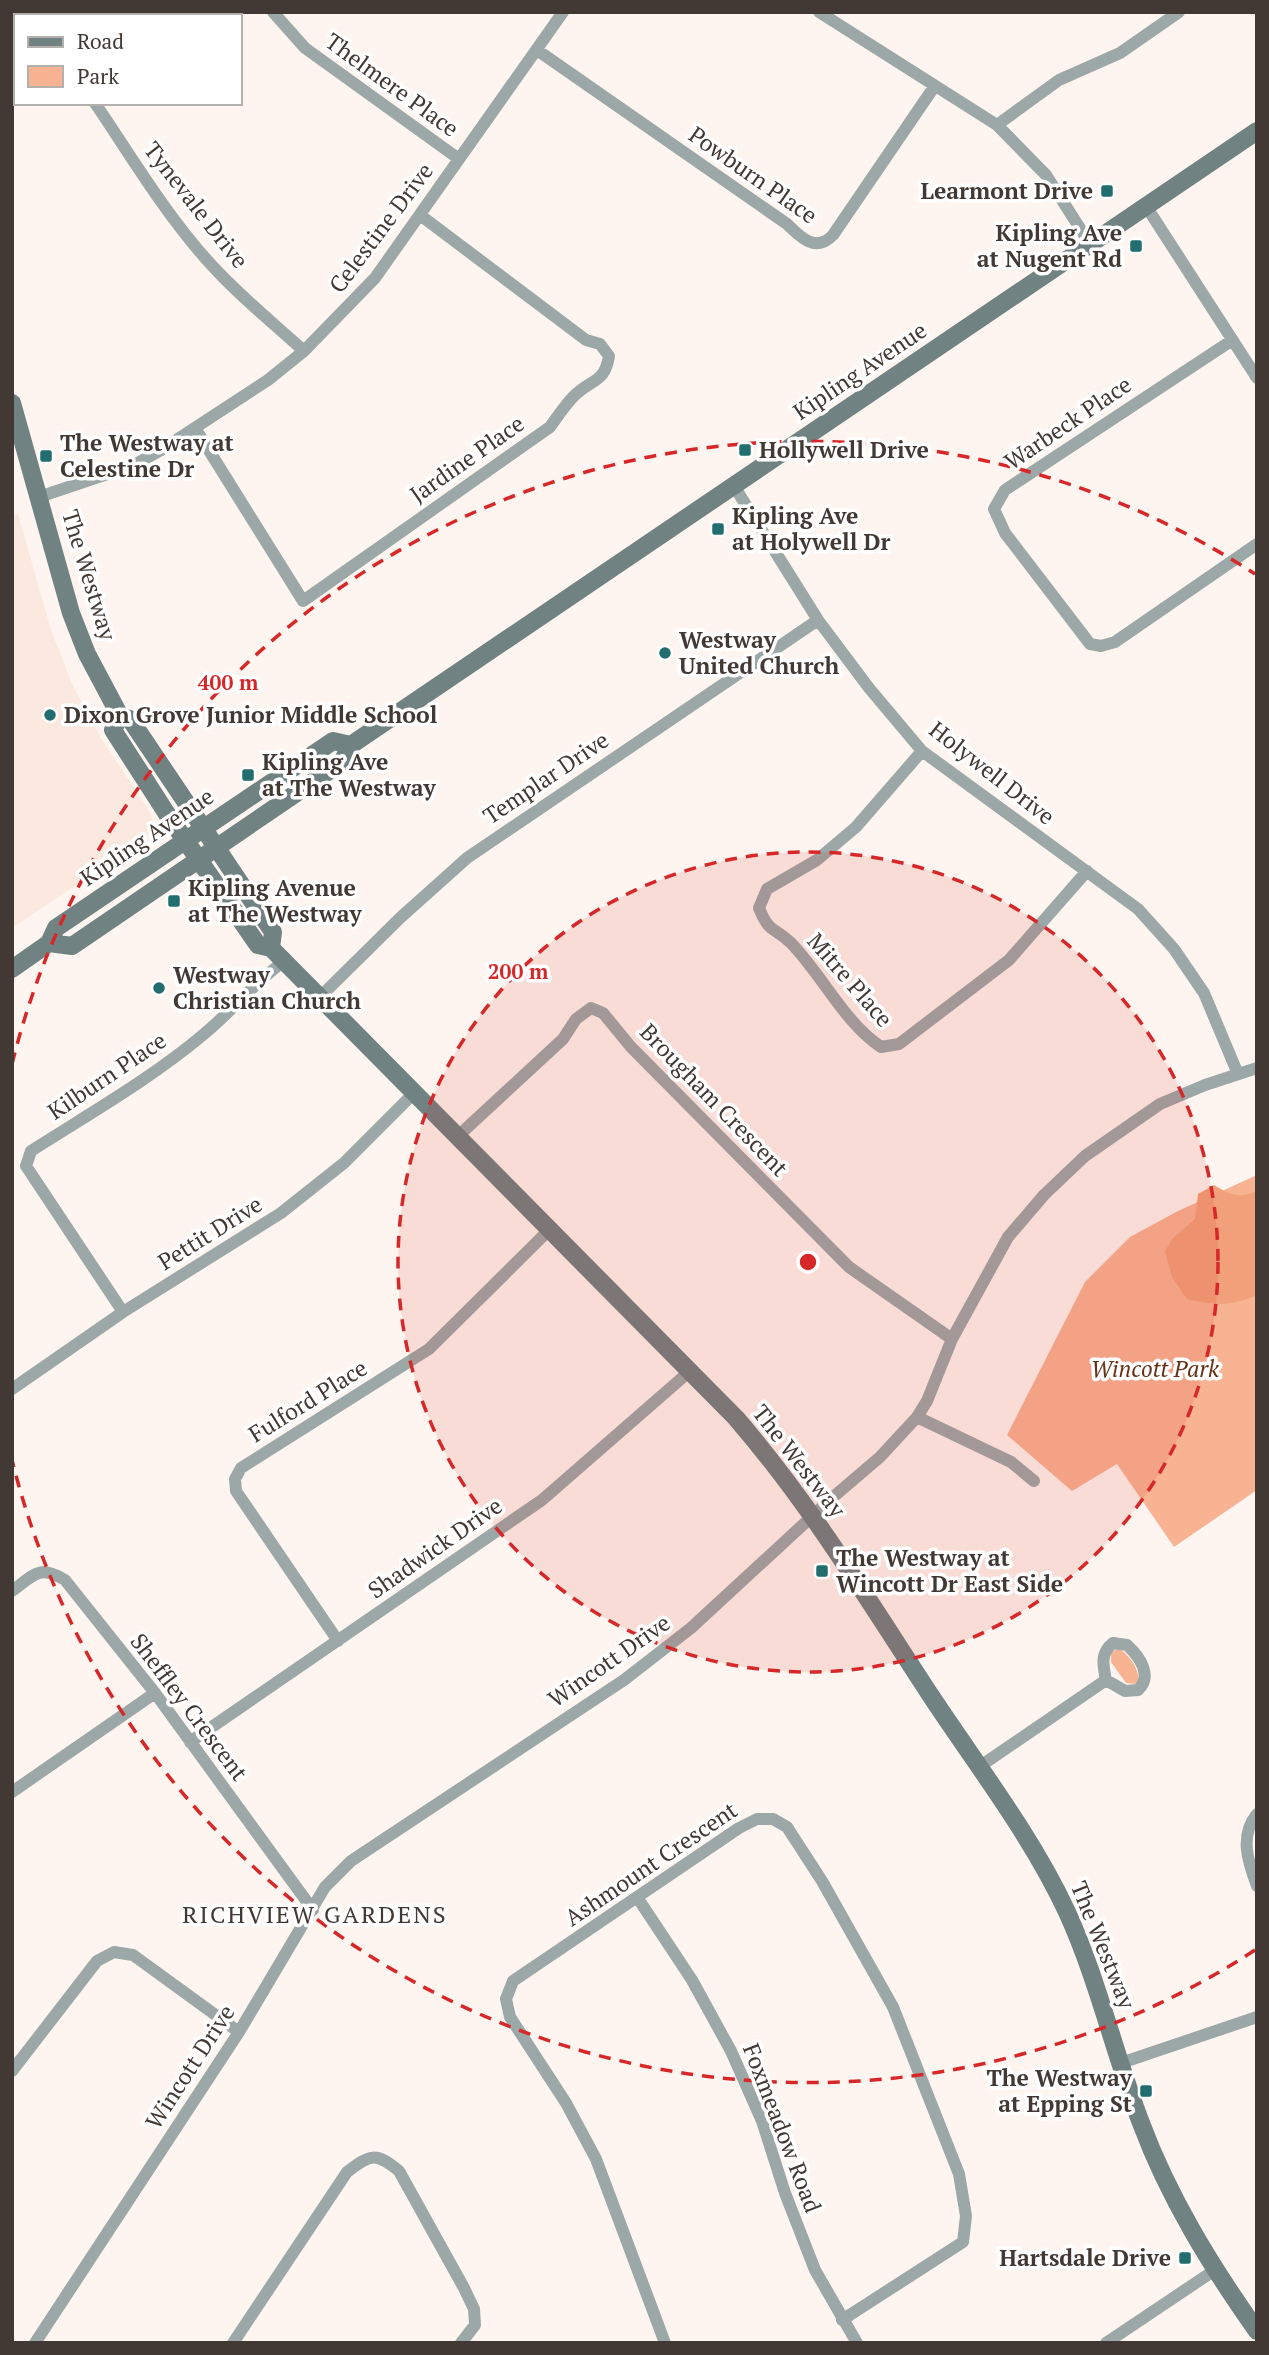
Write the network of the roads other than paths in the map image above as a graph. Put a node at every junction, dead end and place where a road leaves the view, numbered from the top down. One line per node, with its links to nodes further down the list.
1 (273, 12): 10 (street, Thelmere Place)
2 (564, 12): 5 (street, Celestine Drive)
3 (1179, 12): 8 (street)
4 (820, 13): 6 (street)
5 (537, 50): 6 (street, Powburn Place); 10 (street, Celestine Drive)
6 (934, 87): 8 (street)
7 (96, 105): 15 (street, Tynevale Drive)
8 (997, 125): 13 (street)
9 (1257, 131): 11 (main road, Kipling Avenue)
10 (459, 159): 12 (street, Celestine Drive)
11 (1146, 206): 13 (main road, Kipling Avenue); 14 (street)
12 (420, 215): 15 (street, Celestine Drive); 18 (street, Jardine Place)
13 (1090, 244): 19 (main road, Kipling Avenue)
14 (1231, 341): 16 (street); 21 (street, Warbeck Place)
15 (304, 351): 18 (street, Celestine Drive)
16 (1257, 379)
17 (12, 403): 20 (main road, The Westway)
18 (195, 428): 20 (street, Celestine Drive)
19 (734, 486): 22 (street, Holywell Drive); 24 (main road, Kipling Avenue)
20 (39, 497): 23 (main road, The Westway)
21 (1257, 544)
22 (818, 620): 25 (street, Holywell Drive); 34 (street, Templar Drive)
23 (120, 716): 26 (main road, The Westway); 27 (main road, The Westway)
24 (351, 745): 26 (main road, Kipling Avenue); 28 (main road, Kipling Avenue)
25 (922, 751): 30 (street, Holywell Drive); 30 (street, Mitre Place)
26 (205, 827): 27 (main road, Kipling Avenue); 28 (main road, The Westway)
27 (185, 840): 29 (main road, The Westway); 31 (main road, Kipling Avenue)
28 (218, 847): 29 (main road, Kipling Avenue); 32 (main road, The Westway)
29 (199, 860): 31 (main road, Kipling Avenue); 32 (main road, The Westway)
30 (1087, 871): 36 (street, Holywell Drive)
31 (49, 943): 33 (main road, Kipling Avenue)
32 (277, 955): 34 (main road, The Westway); 40 (street, Kilburn Place)
33 (12, 969)
34 (319, 998): 37 (main road, The Westway)
35 (1257, 1068): 36 (street, Wincott Drive)
36 (1238, 1074): 41 (street, Wincott Drive)
37 (414, 1093): 38 (main road, The Westway); 40 (street, Pettit Drive)
38 (457, 1137): 39 (main road, The Westway); 41 (street, Brougham Crescent)
39 (549, 1230): 42 (main road, The Westway); 48 (street, Fulford Place)
40 (123, 1312): 43 (street, Pettit Drive)
41 (952, 1339): 44 (street, Wincott Drive)
42 (690, 1371): 46 (main road, The Westway); 48 (street, Shadwick Drive)
43 (12, 1388)
44 (917, 1417): 45 (street); 46 (street, Wincott Drive)
45 (1034, 1481)
46 (813, 1517): 52 (main road, The Westway); 57 (street, Wincott Drive)
47 (12, 1591): 50 (street, Sheffley Crescent)
48 (338, 1641): 51 (street, Shadwick Drive)
49 (1106, 1680): 52 (street)
50 (155, 1693): 51 (street, Sheffley Crescent); 53 (street)
51 (190, 1742): 57 (street, Sheffley Crescent)
52 (979, 1767): 60 (main road, The Westway)
53 (12, 1792)
54 (1257, 1814): 55 (street)
55 (1257, 1886)
56 (637, 1897): 63 (street, Foxmeadow Road); 63 (street, Ashmount Crescent); 68 (street, Ashmount Crescent)
57 (313, 1910): 59 (street, Wincott Drive)
58 (1257, 2017): 60 (street)
59 (239, 2032): 61 (street); 65 (street, Wincott Drive)
60 (1121, 2063): 62 (main road, The Westway)
61 (12, 2071)
62 (1215, 2270): 64 (main road, The Westway); 70 (street)
63 (842, 2320): 69 (street, Foxmeadow Road)
64 (1257, 2332)
65 (35, 2343)
66 (233, 2343): 67 (street)
67 (461, 2343)
68 (665, 2343)
69 (857, 2343)
70 (1106, 2343)

